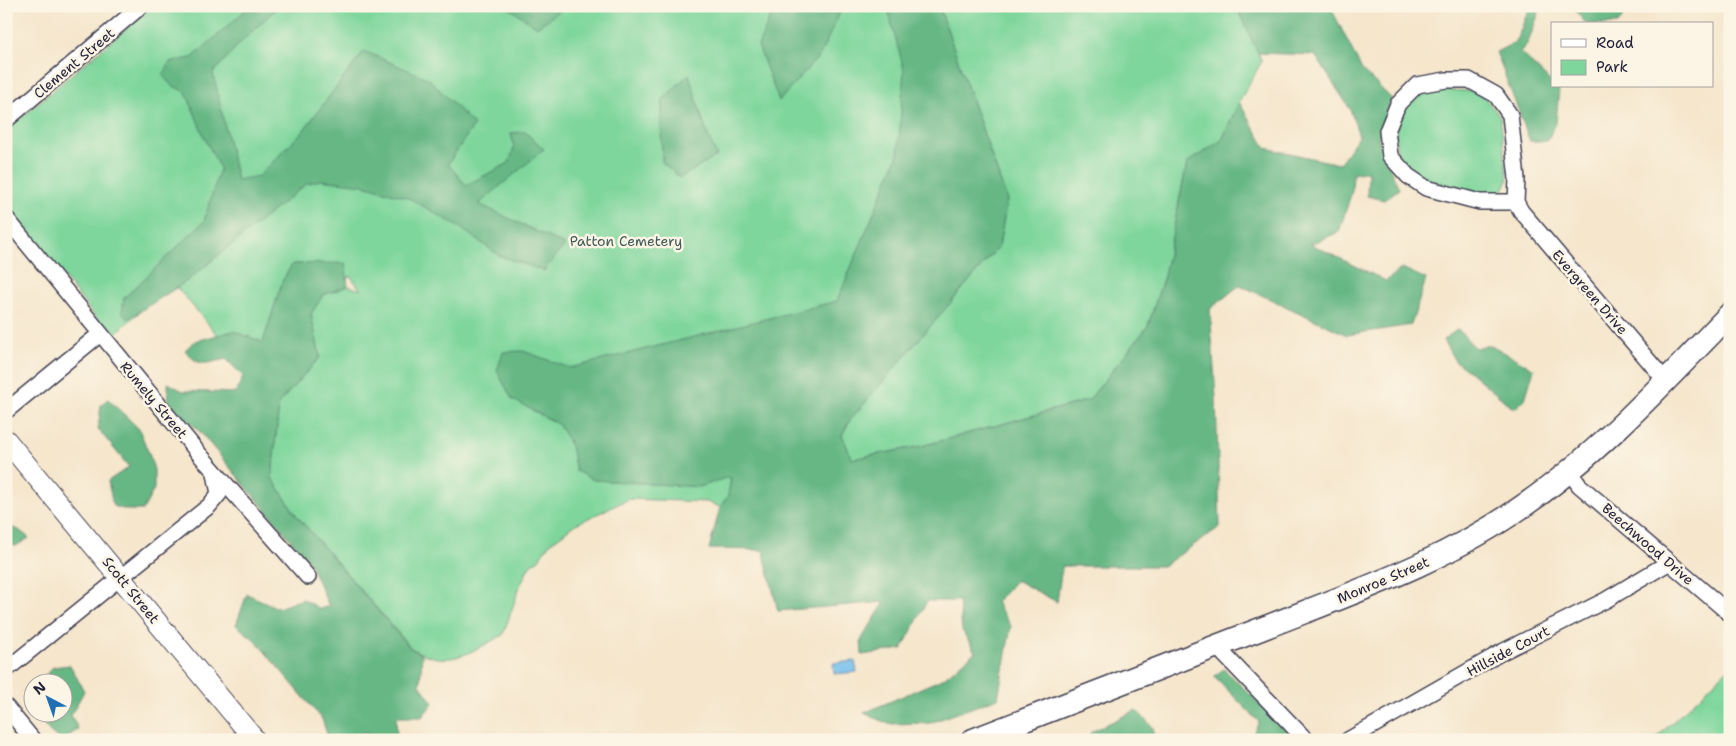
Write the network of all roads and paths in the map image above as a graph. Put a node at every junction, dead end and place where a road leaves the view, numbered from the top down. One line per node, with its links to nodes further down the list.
1 (141, 6): 2 (street, Clement Street)
2 (6, 120)
3 (1516, 202): 3 (street); 7 (street, Evergreen Drive)
4 (6, 218): 6 (street, Rumely Street)
5 (1730, 314): 7 (main road, Monroe Street)
6 (100, 334): 8 (street); 11 (street, Rumely Street)
7 (1666, 380): 10 (main road, Monroe Street)
8 (6, 411)
9 (6, 440): 13 (street, Scott Street)
10 (1569, 471): 12 (street, Beechwood Drive); 16 (main road, Monroe Street)
11 (215, 473): 13 (street); 14 (street, Rumely Street)
12 (1668, 563): 15 (street, Beechwood Drive); 23 (street, Hillside Court)
13 (120, 576): 17 (street); 20 (street, Scott Street)
14 (308, 577)
15 (1730, 614)
16 (1216, 646): 21 (main road, Monroe Street); 22 (street)
17 (6, 670)
18 (6, 707): 19 (street)
19 (33, 740)
20 (255, 740)
21 (973, 740)
22 (1306, 740)
23 (1348, 740)

